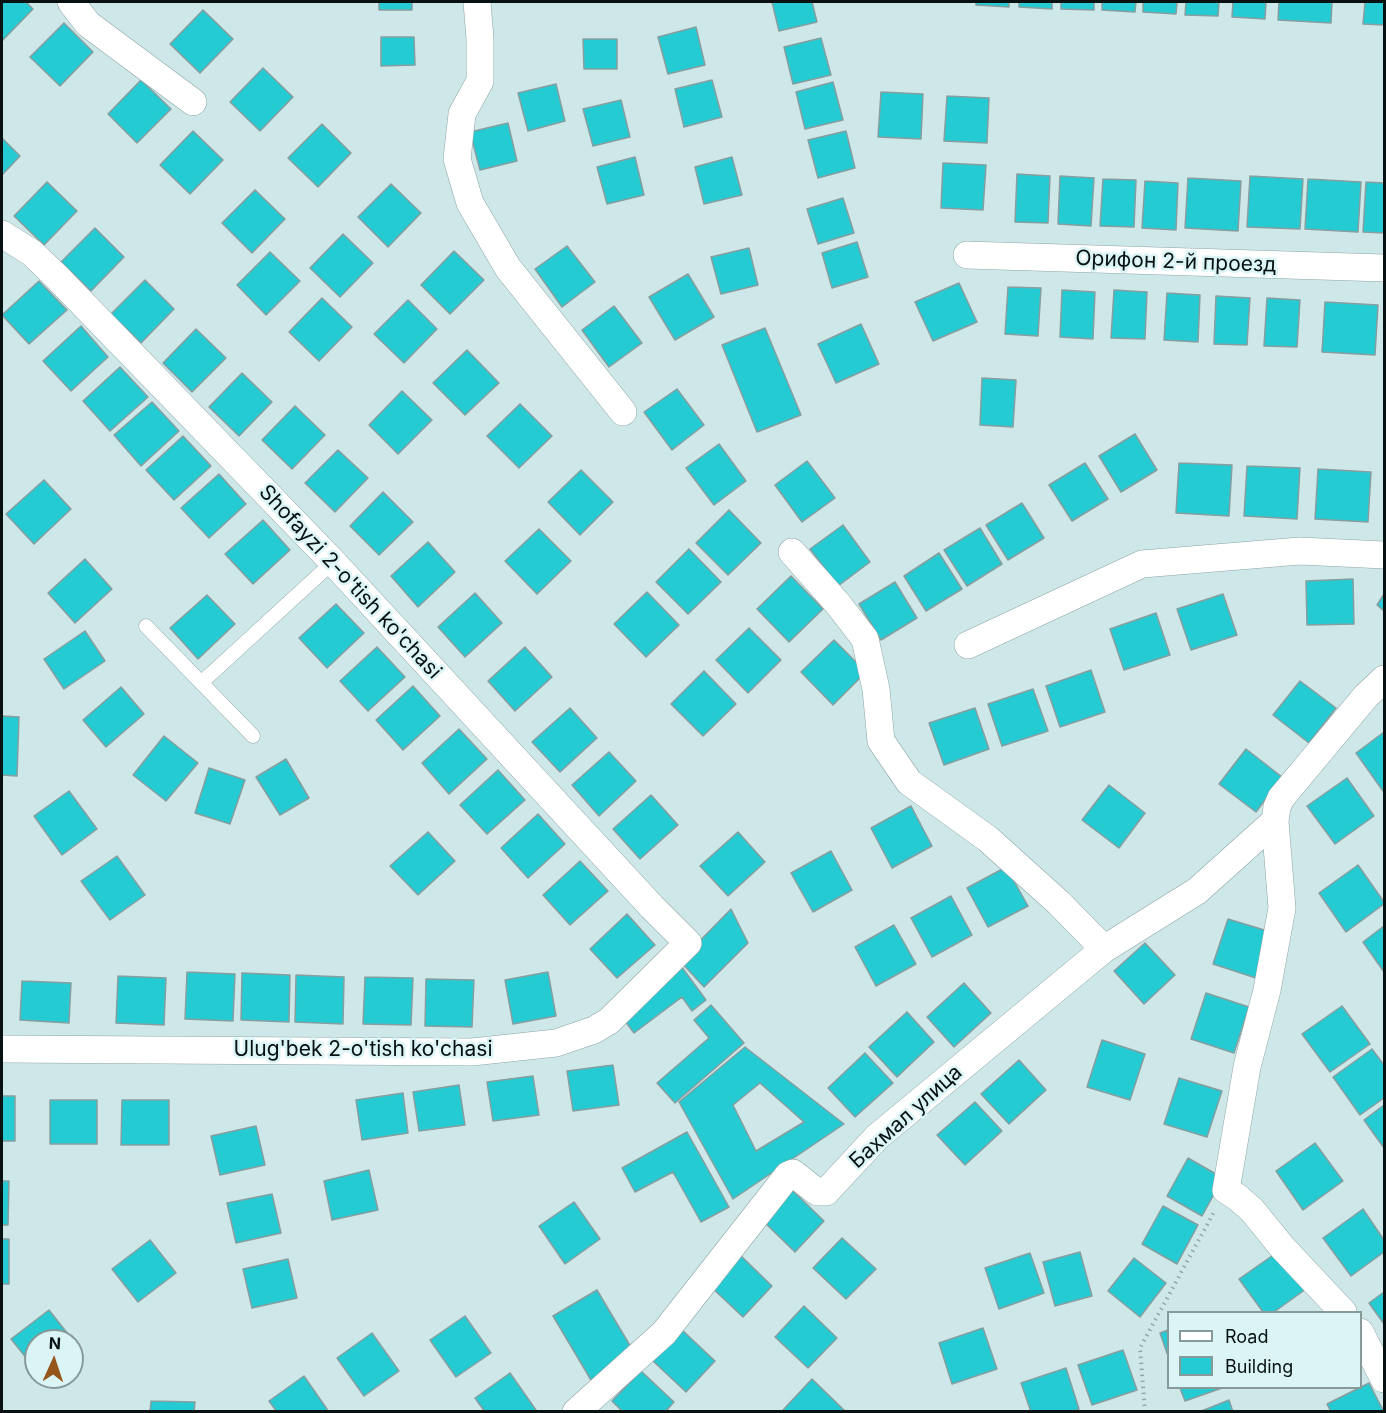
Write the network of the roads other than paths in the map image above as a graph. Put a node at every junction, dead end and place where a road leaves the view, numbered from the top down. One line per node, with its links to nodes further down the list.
1 (70, 2): 3 (street)
2 (477, 2): 7 (street)
3 (193, 102)
4 (2, 234): 10 (street, Shofayzi 2-o'tish ko'chasi)
5 (967, 255): 6 (street, Орифон 2-й проезд)
6 (1384, 268)
7 (623, 412)
8 (792, 552): 18 (street)
9 (1384, 555): 12 (street)
10 (333, 562): 14 (lane); 17 (street, Shofayzi 2-o'tish ko'chasi)
11 (146, 626): 14 (lane)
12 (968, 645)
13 (1384, 678): 16 (street, Бахмал улица)
14 (201, 683): 15 (lane)
15 (253, 736)
16 (1275, 821): 18 (street, Бахмал улица); 20 (street, Бахмал улица)
17 (688, 943): 19 (street, Ulug'bek 2-o'tish ko'chasi)
18 (1104, 949): 23 (street, Бахмал улица)
19 (2, 1049)
20 (1342, 1311)
21 (1362, 1336): 22 (street)
22 (1384, 1379)
23 (576, 1412)

